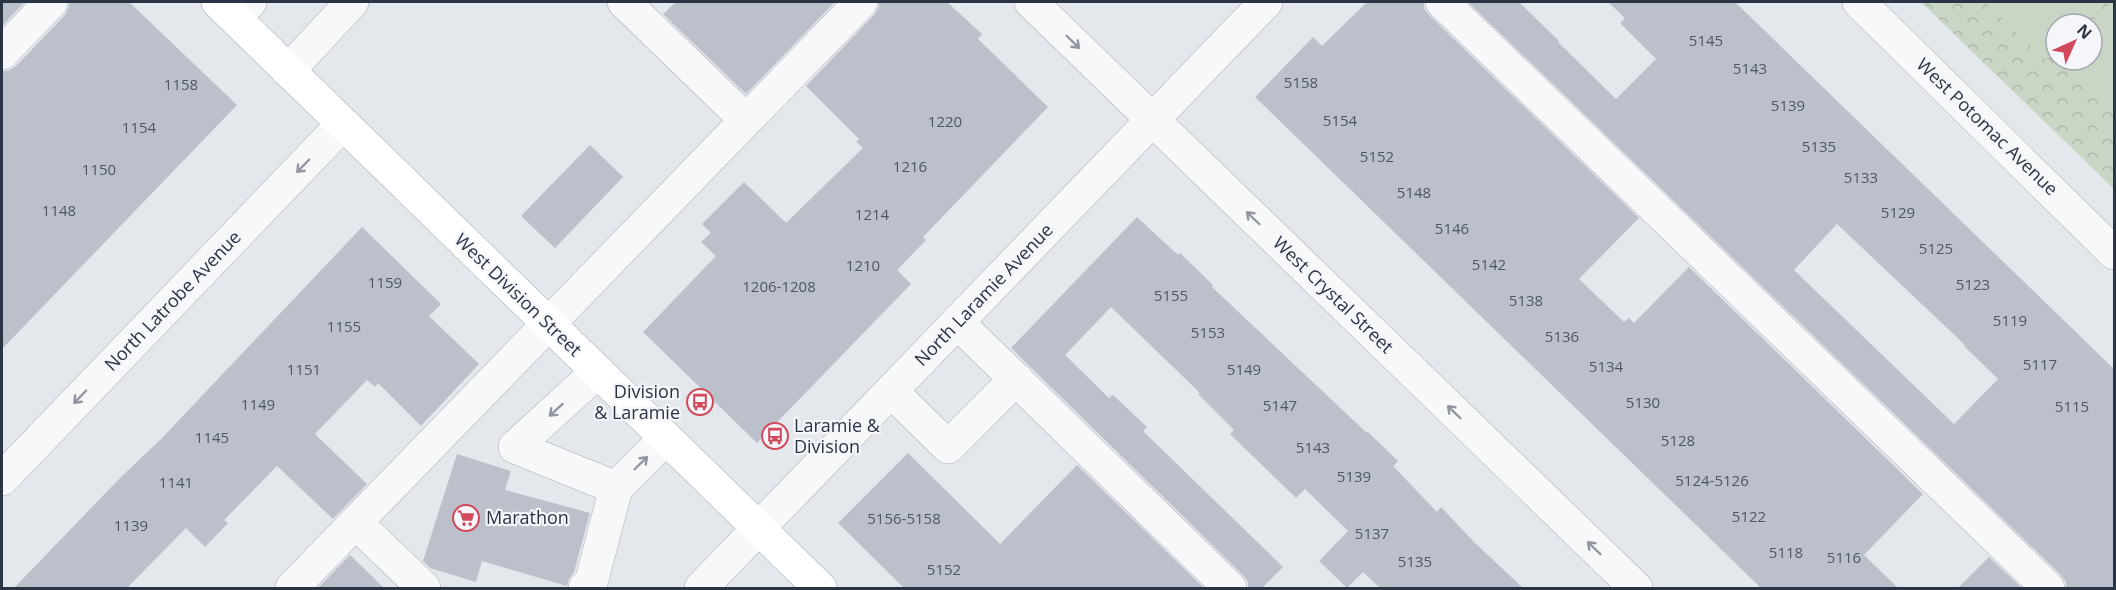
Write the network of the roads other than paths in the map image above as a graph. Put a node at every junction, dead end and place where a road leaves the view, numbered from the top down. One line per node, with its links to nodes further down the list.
1 (51, 2): 10 (street)
2 (352, 2): 11 (street)
3 (624, 2): 12 (street)
4 (861, 2): 12 (street)
5 (1031, 2): 13 (street, West Crystal Street, one-way to 13)
6 (1266, 2): 13 (street, North Laramie Avenue)
7 (1442, 2): 33 (street)
8 (1858, 2): 15 (street, West Potomac Avenue)
9 (234, 7): 11 (main road, West Division Street)
10 (2, 53)
11 (288, 71): 14 (main road, West Division Street)
12 (746, 120): 17 (street)
13 (1152, 120): 16 (street, North Laramie Avenue); 32 (street, West Crystal Street, one-way to 13)
14 (344, 124): 17 (main road, West Division Street); 22 (street, North Latrobe Avenue, one-way to 22)
15 (2115, 253)
16 (957, 322): 19 (street); 20 (street, North Laramie Avenue)
17 (548, 324): 18 (main road, West Division Street); 24 (street)
18 (597, 372): 21 (main road, West Division Street); 23 (street, one-way to 23)
19 (1016, 379): 20 (street); 31 (street)
20 (891, 391): 25 (street, North Laramie Avenue)
21 (666, 439): 23 (street, one-way to 21); 25 (main road, West Division Street)
22 (2, 478)
23 (616, 488): 28 (street)
24 (356, 523): 26 (street); 27 (street)
25 (759, 530): 29 (street, North Laramie Avenue); 30 (main road, West Division Street)
26 (292, 588)
27 (424, 588)
28 (585, 588)
29 (701, 588)
30 (820, 588)
31 (1230, 588)
32 (1636, 588)
33 (2048, 588)

